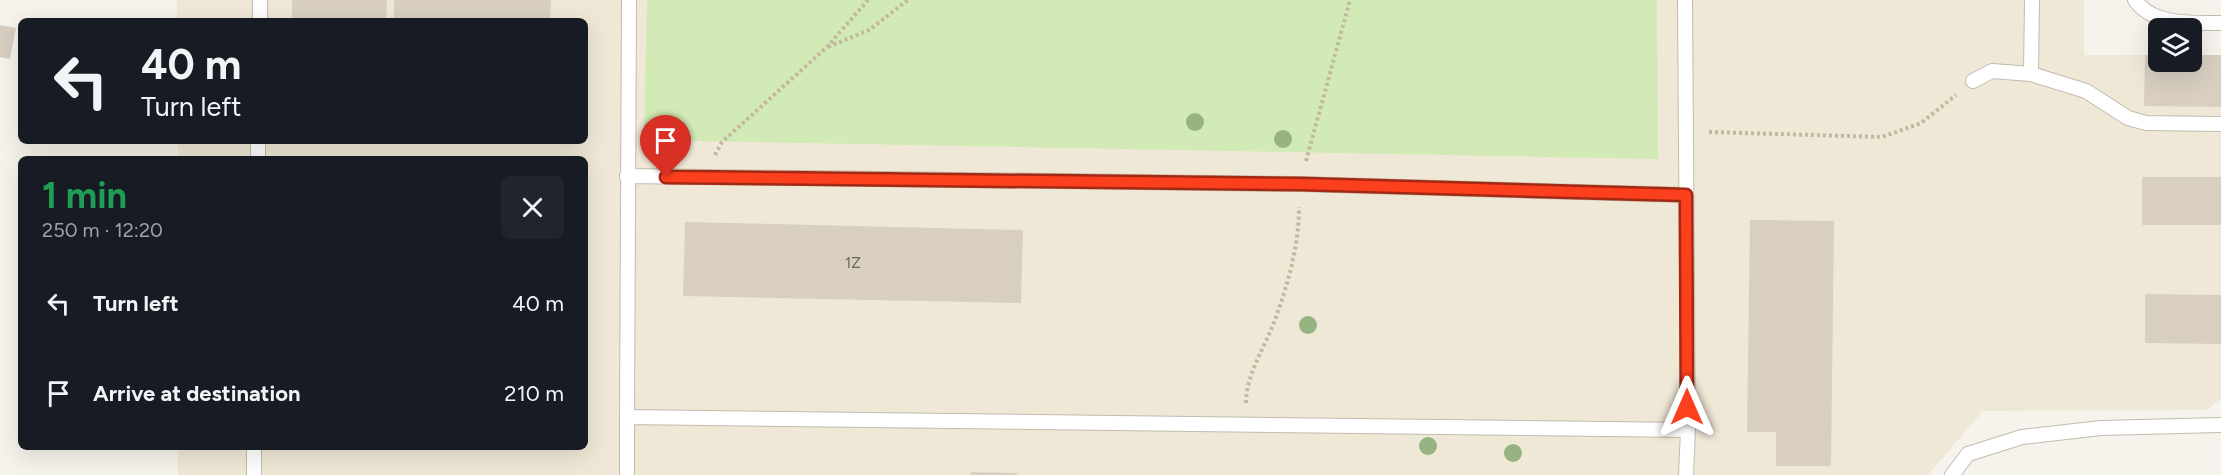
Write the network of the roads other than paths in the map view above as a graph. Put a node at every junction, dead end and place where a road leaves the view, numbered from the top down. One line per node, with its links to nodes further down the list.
1 (260, 0): 6 (lane)
2 (629, 0): 11 (lane)
3 (1685, 0): 12 (lane)
4 (2032, 0): 8 (lane)
5 (2135, 0): 7 (lane)
6 (260, 18)
7 (2221, 23)
8 (2031, 74): 9 (lane); 10 (lane)
9 (1973, 81)
10 (2221, 124)
11 (627, 176): 12 (lane); 13 (lane)
12 (1686, 195): 15 (lane)
13 (627, 417): 15 (lane); 18 (lane)
14 (2221, 425): 20 (lane)
15 (1688, 430): 19 (lane)
16 (254, 450): 17 (lane)
17 (254, 475)
18 (627, 475)
19 (1686, 475)
20 (1952, 475)

